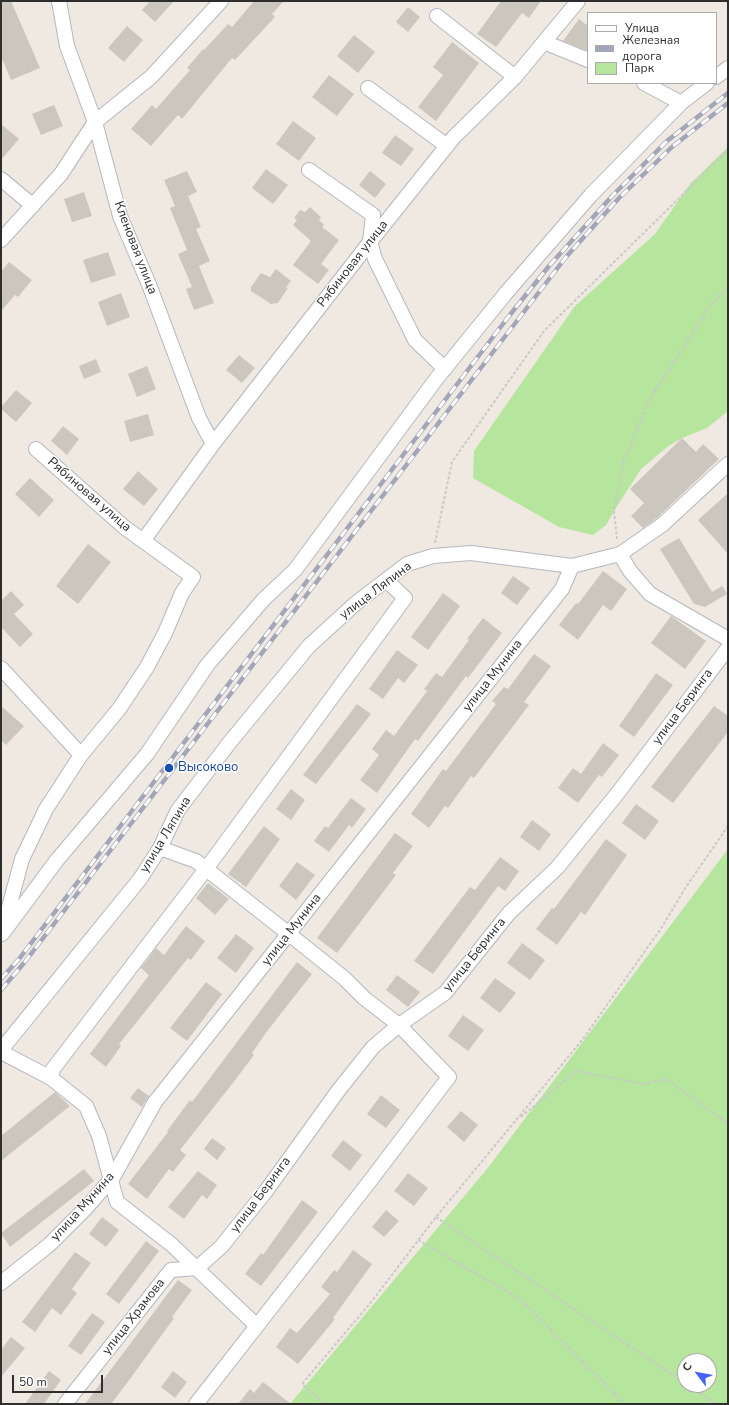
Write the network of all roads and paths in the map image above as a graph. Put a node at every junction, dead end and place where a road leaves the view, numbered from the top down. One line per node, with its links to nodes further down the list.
1 (59, 1): 14 (street, Кленовая улица)
2 (221, 1): 14 (street)
3 (578, 1): 5 (street, Рябиновая улица)
4 (437, 16): 9 (street)
5 (544, 42): 6 (street); 9 (street, Рябиновая улица)
6 (587, 60)
7 (728, 68): 8 (street)
8 (717, 75)
9 (515, 77): 15 (street, Рябиновая улица)
10 (646, 84): 13 (street)
11 (706, 84): 13 (street)
12 (368, 88): 15 (street)
13 (681, 103): 23 (street)
14 (95, 122): 19 (street); 24 (street, Кленовая улица)
15 (447, 146): 21 (street, Рябиновая улица)
16 (728, 150): 29 (path)
17 (309, 170): 21 (street)
18 (1, 179): 19 (street)
19 (32, 205): 20 (street)
20 (1, 240)
21 (370, 242): 23 (street); 24 (street, Рябиновая улица)
22 (728, 286): 28 (path)
23 (445, 369): 39 (street)
24 (213, 444): 27 (street, Рябиновая улица)
25 (36, 449): 27 (street, Рябиновая улица)
26 (728, 465): 28 (street)
27 (143, 541): 35 (street, Рябиновая улица)
28 (620, 554): 30 (street); 32 (street)
29 (432, 556): 30 (street, улица Ляпина); 31 (street, улица Ляпина)
30 (572, 566): 40 (street, улица Мунина)
31 (386, 580): 37 (street, улица Ляпина); 38 (street)
32 (728, 639)
33 (728, 648): 41 (street, улица Беринга)
34 (1, 668): 35 (street)
35 (81, 755): 39 (street)
36 (728, 826): 44 (path)
37 (160, 848): 38 (street); 42 (street, улица Ляпина)
38 (206, 869): 40 (street); 43 (street)
39 (2, 934)
40 (289, 934): 41 (street); 46 (street, улица Мунина)
41 (400, 1025): 49 (street, улица Беринга); 51 (street)
42 (1, 1051): 43 (street)
43 (51, 1078): 46 (street)
44 (517, 1121): 45 (path); 47 (path)
45 (728, 1124)
46 (110, 1180): 49 (street); 50 (street, улица Мунина)
47 (436, 1217): 48 (path); 52 (path)
48 (418, 1240): 56 (path); 57 (path)
49 (197, 1268): 51 (street); 54 (street, улица Храмова)
50 (1, 1283)
51 (257, 1326): 55 (street)
52 (677, 1378)
53 (700, 1393): 58 (path)
54 (65, 1404)
55 (196, 1404)
56 (324, 1404)
57 (625, 1404)
58 (716, 1404)

